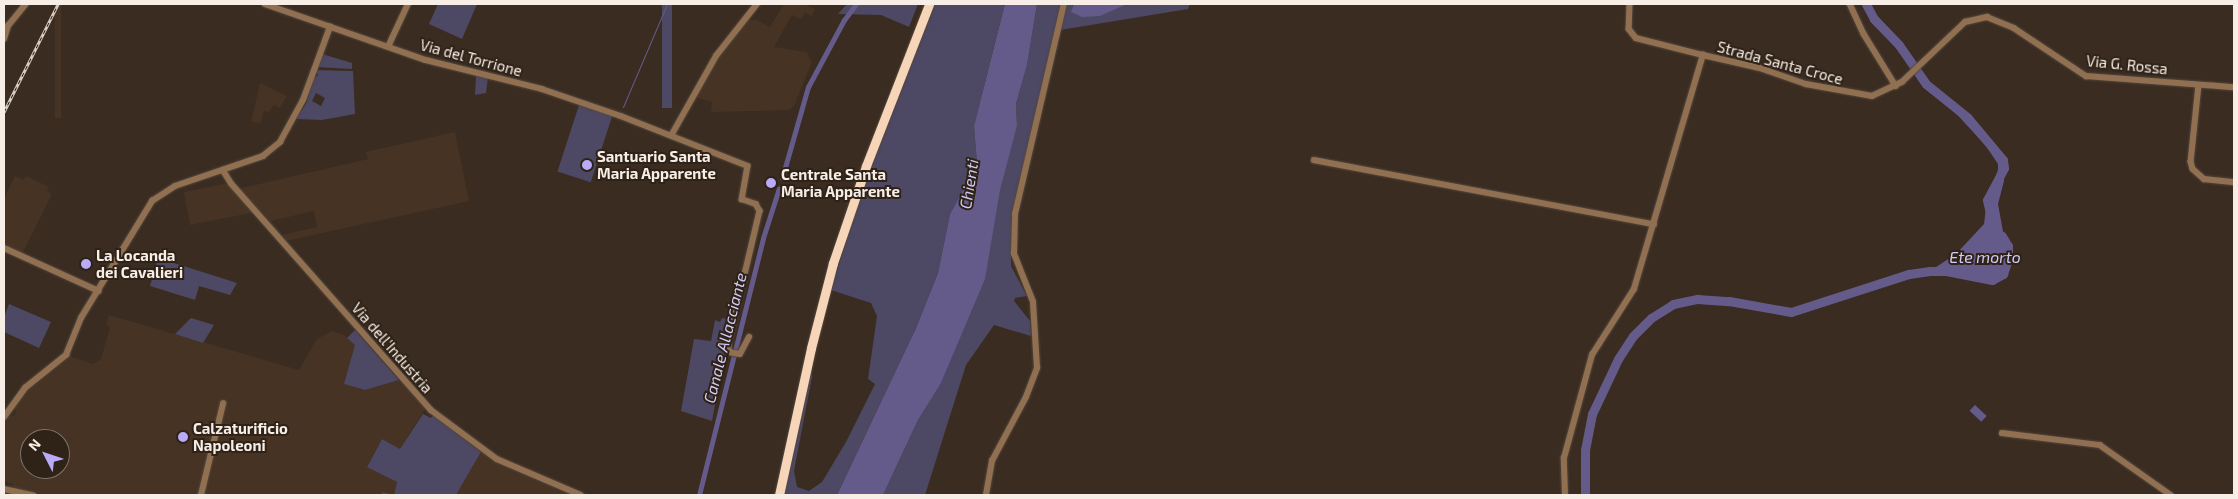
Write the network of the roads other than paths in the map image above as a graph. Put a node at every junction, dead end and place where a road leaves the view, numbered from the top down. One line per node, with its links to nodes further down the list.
1 (26, 4): 11 (street)
2 (265, 4): 10 (street, Via del Torrione)
3 (408, 4): 12 (street)
4 (757, 4): 17 (street)
5 (923, 4): 25 (highway)
6 (929, 4): 25 (highway)
7 (1064, 4): 35 (street)
8 (1630, 4): 13 (street)
9 (1850, 4): 14 (street)
10 (330, 27): 12 (street, Via del Torrione); 19 (street)
11 (4, 39)
12 (388, 47): 17 (street, Via del Torrione)
13 (1703, 55): 14 (street, Strada Santa Croce); 21 (street, Strada Santa Croce)
14 (1899, 84): 15 (street, Via G. Rossa)
15 (2199, 84): 16 (street, Via G. Rossa); 20 (street)
16 (2234, 87)
17 (671, 136): 24 (street, Via del Torrione)
18 (1314, 160): 21 (street)
19 (222, 170): 23 (street); 32 (street, Via dell'Industria)
20 (2234, 182)
21 (1654, 224): 36 (street, Strada Santa Croce)
22 (4, 248): 23 (street)
23 (99, 291): 27 (street)
24 (749, 337)
25 (807, 352): 33 (highway); 34 (highway)
26 (224, 404): 31 (street)
27 (4, 417)
28 (2002, 433): 37 (street)
29 (4, 489): 30 (street)
30 (33, 495)
31 (201, 495)
32 (580, 495)
33 (773, 495)
34 (779, 495)
35 (986, 495)
36 (1565, 495)
37 (2171, 495)

